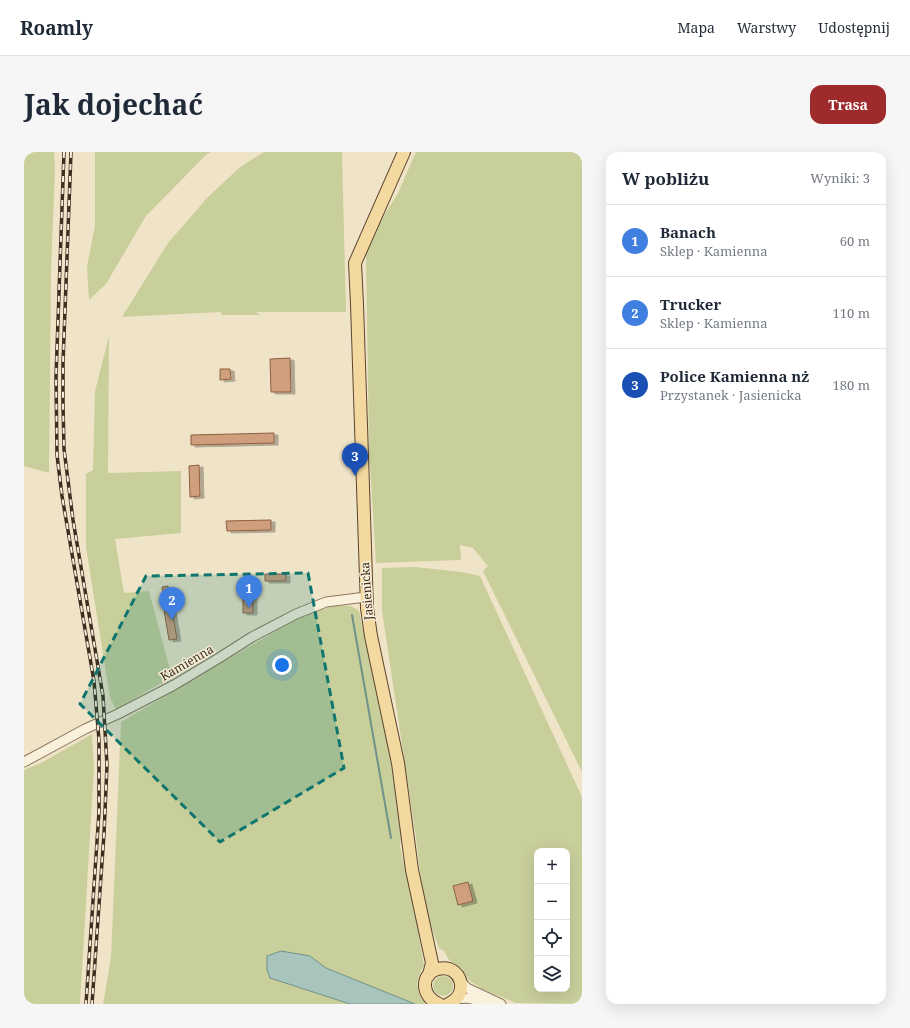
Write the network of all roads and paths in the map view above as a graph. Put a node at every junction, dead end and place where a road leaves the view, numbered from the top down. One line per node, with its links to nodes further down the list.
1 (404, 152): 2 (main road, Jasienicka)
2 (366, 597): 3 (street, Kamienna); 4 (main road, Jasienicka)
3 (24, 762)
4 (422, 915): 5 (main road, Jasienicka); 6 (main road, Jasienicka)
5 (449, 969): 6 (main road); 7 (main road)
6 (429, 975): 8 (main road)
7 (460, 981): 8 (main road); 10 (street)
8 (446, 1003): 9 (street)
9 (493, 1004)
10 (501, 1004)

